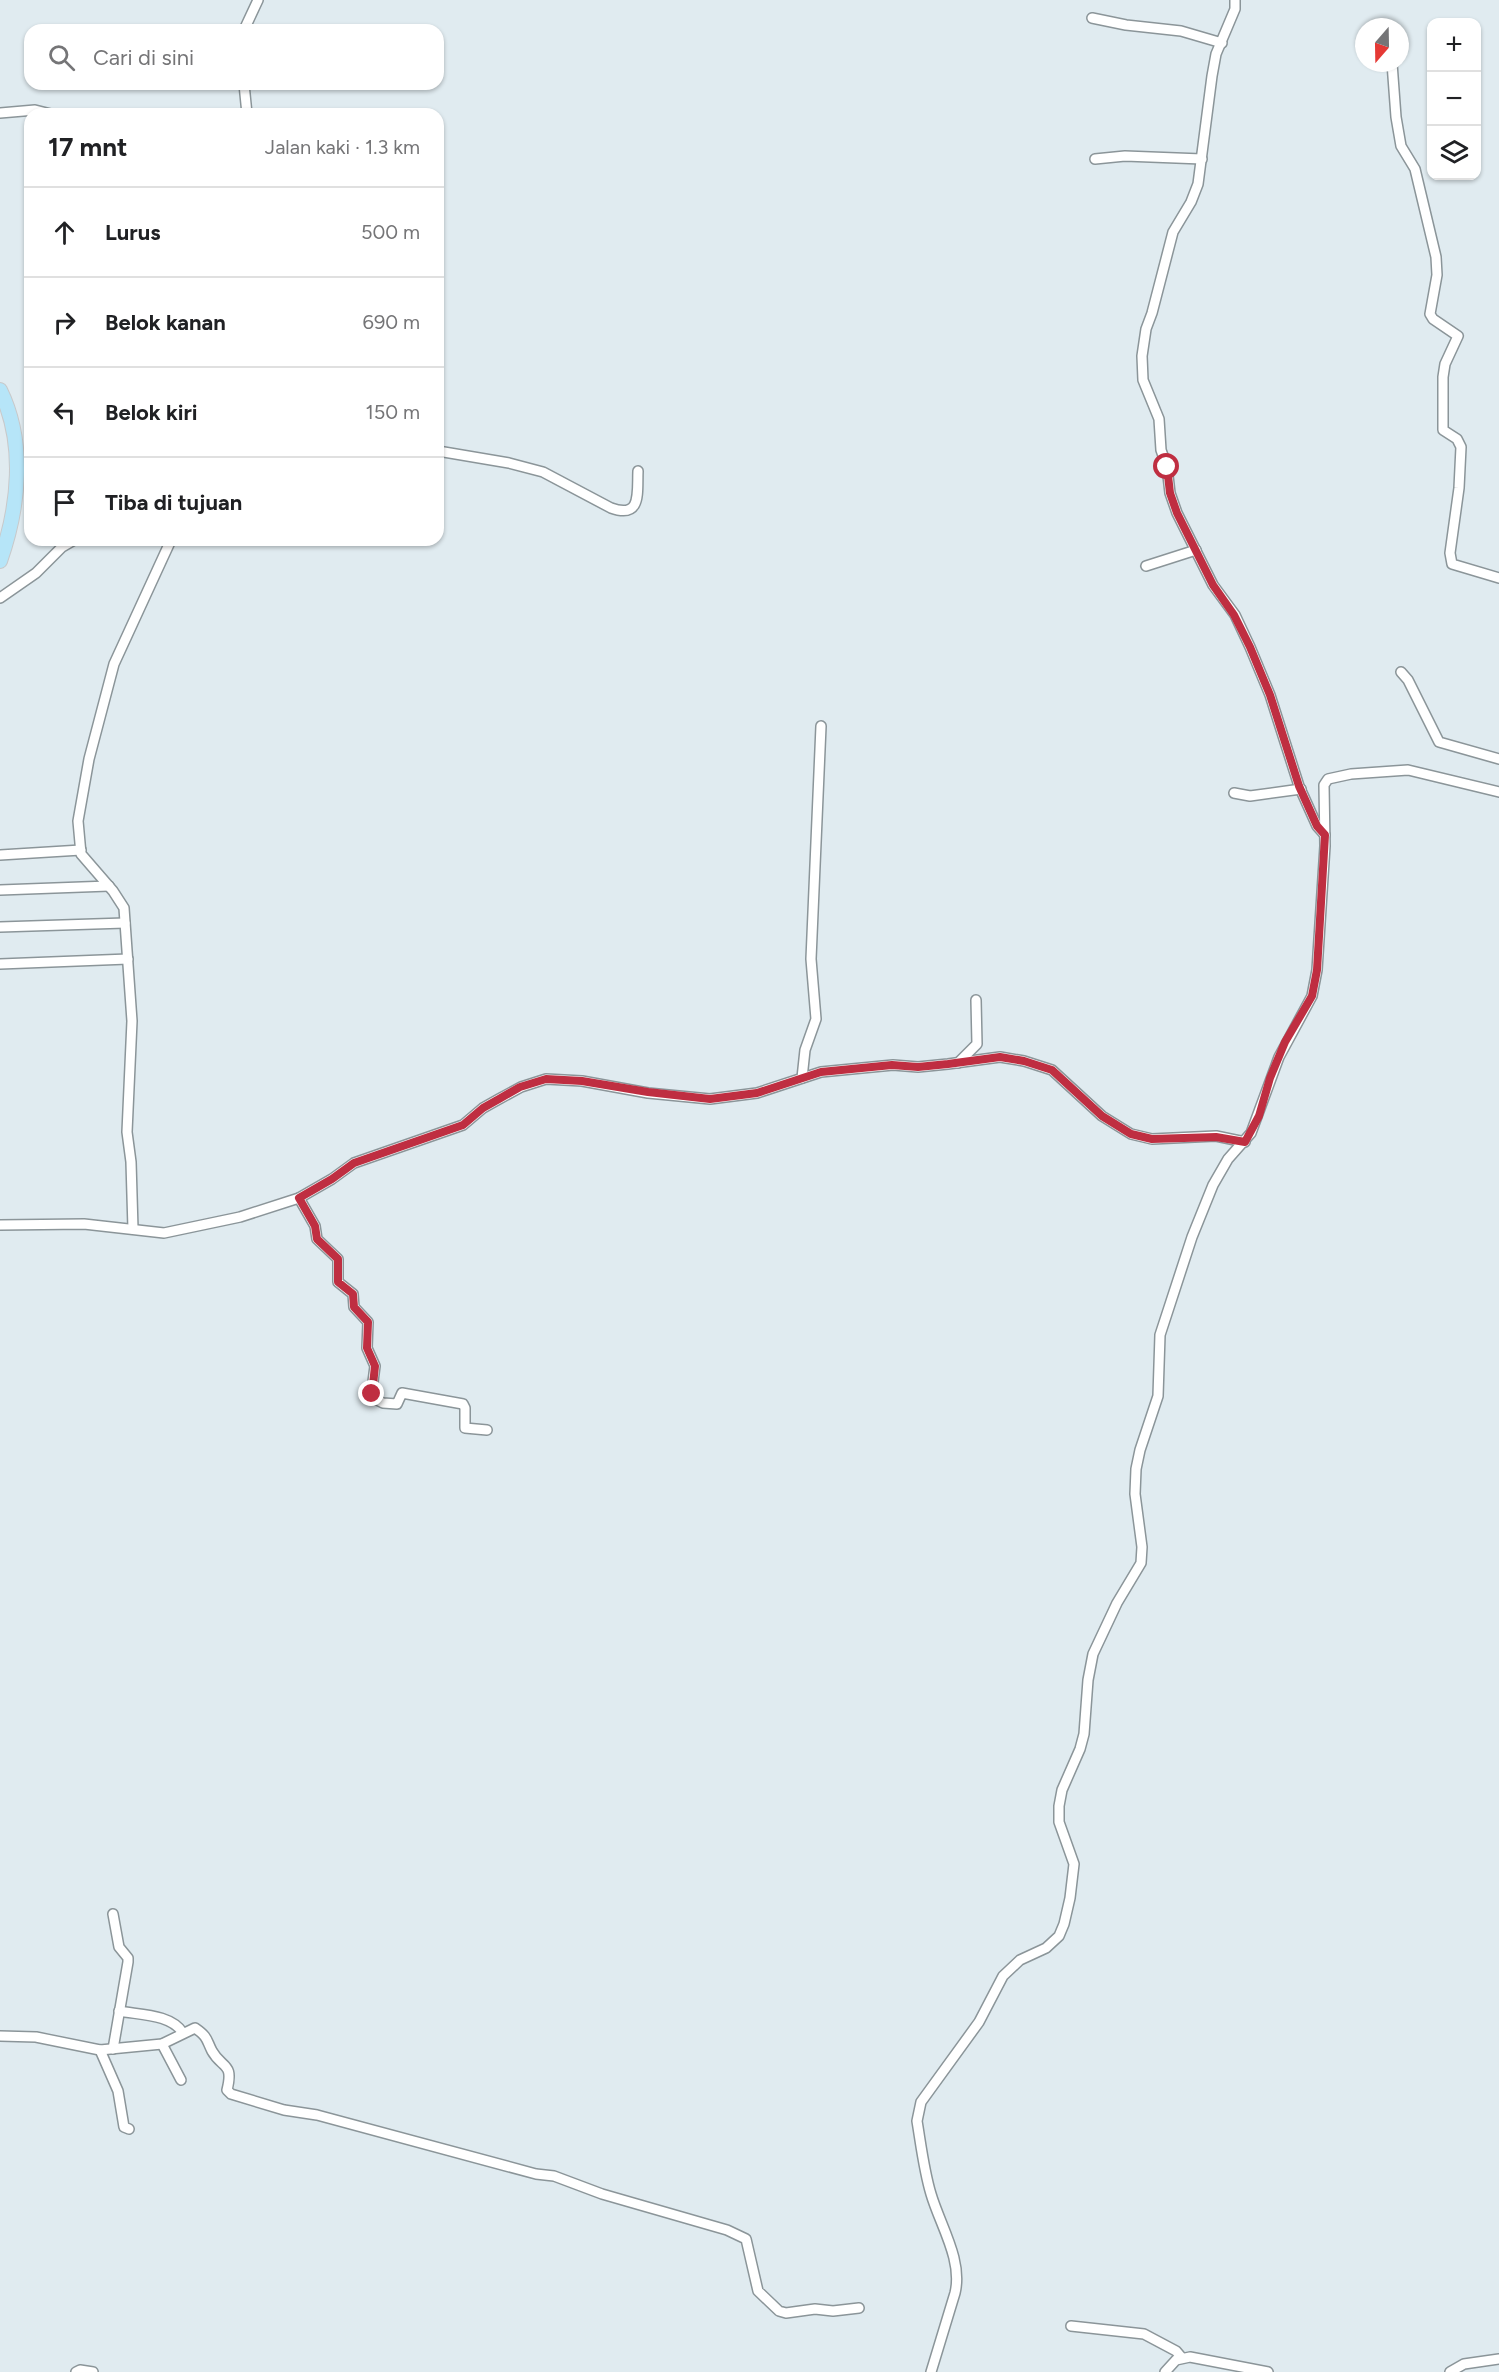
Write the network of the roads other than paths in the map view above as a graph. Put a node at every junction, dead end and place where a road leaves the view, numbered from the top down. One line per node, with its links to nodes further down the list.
1 (258, 0): 4 (street)
2 (1235, 0): 5 (street)
3 (1092, 18): 5 (street)
4 (247, 24)
5 (1222, 43): 12 (street)
6 (1393, 72): 21 (street)
7 (245, 90): 8 (street)
8 (246, 108)
9 (24, 111): 10 (street)
10 (0, 113)
11 (1095, 159): 12 (street)
12 (1202, 159): 18 (street)
13 (0, 390): 19 (main road)
14 (444, 452): 15 (street)
15 (638, 471)
16 (65, 546): 22 (street)
17 (168, 546): 30 (street)
18 (1196, 550): 20 (street); 26 (street)
19 (0, 561)
20 (1146, 566)
21 (1499, 578)
22 (0, 598)
23 (1401, 672): 25 (street)
24 (821, 726): 40 (street)
25 (1499, 759)
26 (1301, 789): 28 (street); 29 (street)
27 (1499, 792): 29 (street)
28 (1234, 793)
29 (1325, 835): 41 (street)
30 (81, 850): 31 (street); 32 (street)
31 (0, 855)
32 (109, 886): 33 (street); 34 (street)
33 (0, 890)
34 (125, 923): 35 (street); 36 (street)
35 (0, 927)
36 (128, 959): 37 (street); 44 (street)
37 (0, 964)
38 (976, 1000): 39 (street)
39 (958, 1062): 40 (street); 41 (street)
40 (802, 1078): 42 (street)
41 (1245, 1142): 61 (street)
42 (299, 1198): 44 (street); 45 (street)
43 (0, 1225): 44 (street)
44 (133, 1229)
45 (488, 1430)
46 (113, 1914): 47 (street)
47 (119, 2012): 48 (street); 51 (street)
48 (183, 2033): 50 (street); 55 (street)
49 (0, 2036): 52 (street)
50 (162, 2044): 51 (street); 53 (street)
51 (113, 2049): 52 (street)
52 (100, 2050): 54 (street)
53 (180, 2080)
54 (129, 2129)
55 (859, 2308)
56 (1071, 2326): 57 (street)
57 (1182, 2358): 62 (street); 63 (street)
58 (1499, 2359): 64 (street)
59 (76, 2372): 60 (street)
60 (93, 2372)
61 (931, 2372)
62 (1165, 2372)
63 (1268, 2372)
64 (1450, 2372)

